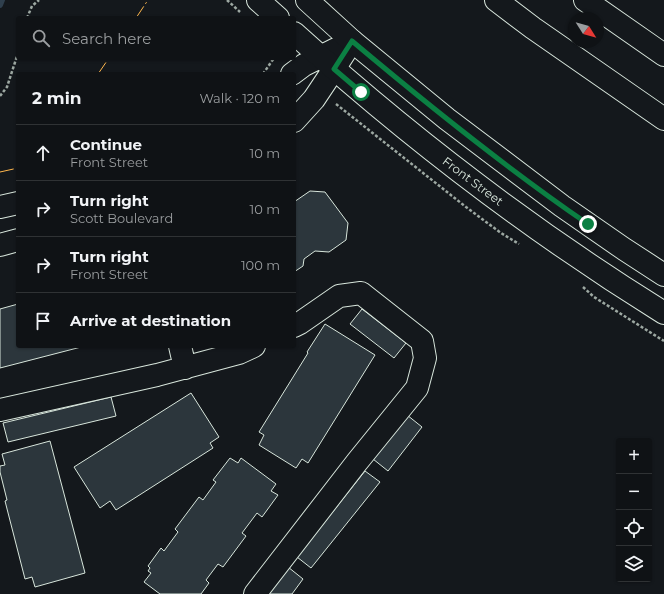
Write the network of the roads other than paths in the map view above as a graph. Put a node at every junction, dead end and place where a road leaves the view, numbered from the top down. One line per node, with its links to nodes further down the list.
1 (258, 0): 5 (main road)
2 (308, 0): 7 (main road)
3 (496, 0): 12 (main road)
4 (585, 0): 8 (main road)
5 (276, 16)
6 (296, 35): 9 (main road, Front Street)
7 (352, 41): 9 (main road); 17 (main road)
8 (664, 55)
9 (328, 63): 10 (main road); 11 (main road); 18 (main road, Front Street)
10 (295, 72)
11 (296, 119)
12 (664, 119)
13 (16, 203): 14 (main road)
14 (0, 207)
15 (16, 240): 16 (main road)
16 (0, 244)
17 (664, 274)
18 (664, 313)
19 (296, 325): 24 (main road)
20 (180, 348): 22 (main road)
21 (250, 348): 22 (main road)
22 (185, 368): 23 (main road)
23 (0, 410)
24 (255, 594)

